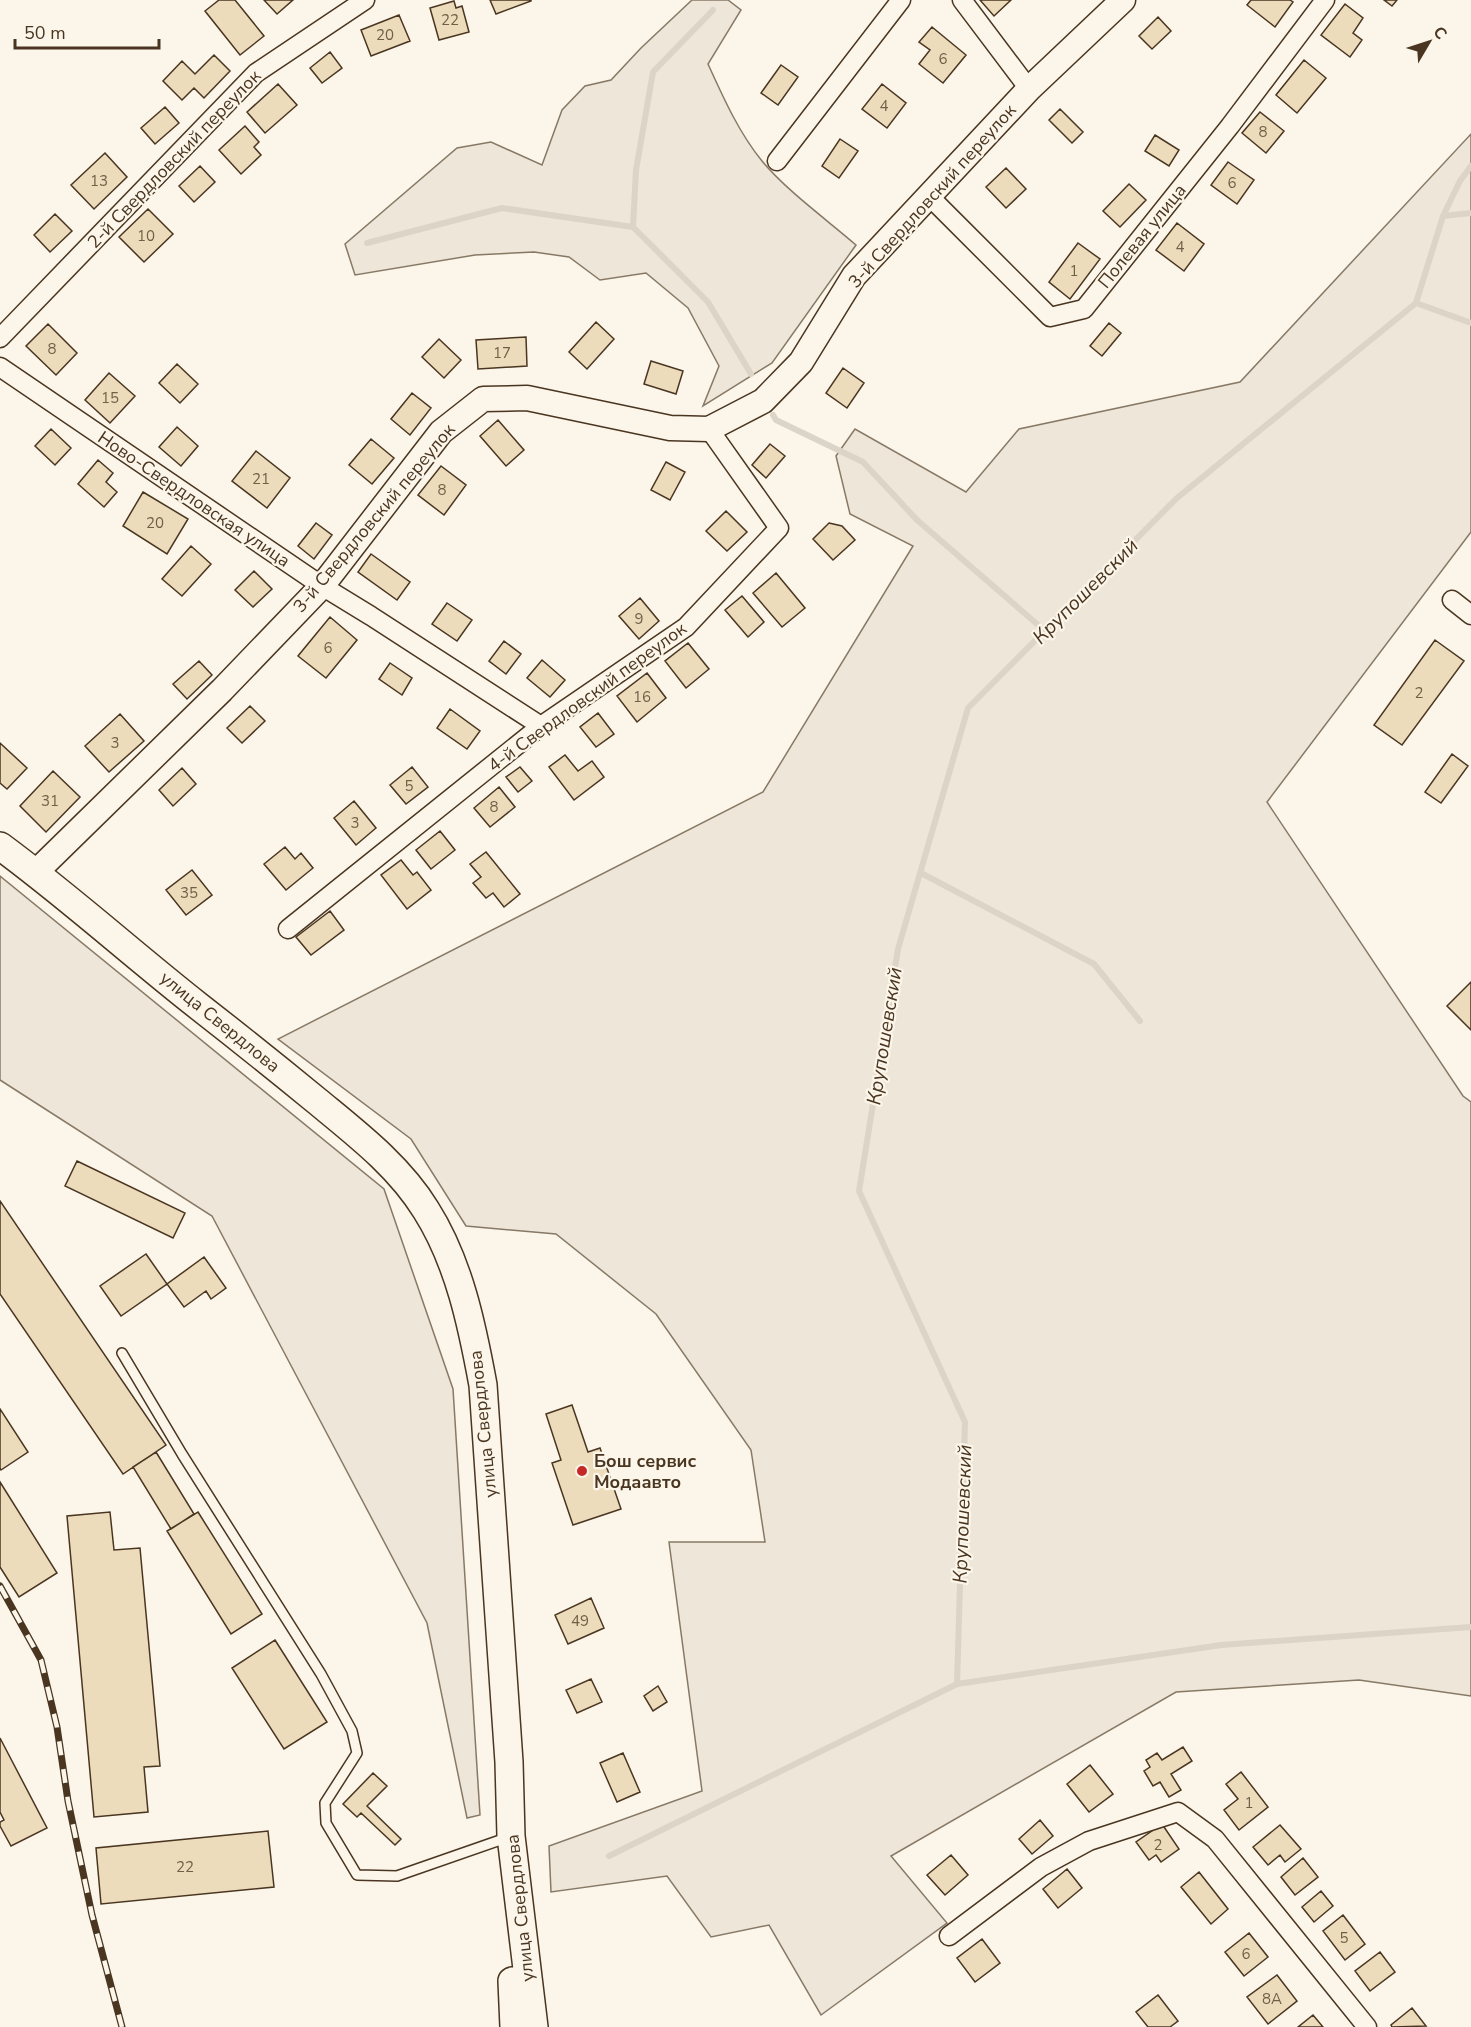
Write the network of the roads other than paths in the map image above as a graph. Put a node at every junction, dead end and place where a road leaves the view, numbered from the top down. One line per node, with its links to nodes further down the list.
1 (365, 0): 9 (street, 2-й Свердловский переулок)
2 (901, 0): 7 (street)
3 (962, 0): 6 (street)
4 (1123, 0): 6 (main road, 3-й Свердловский переулок)
5 (1325, 0): 8 (street, Полевая улица)
6 (1029, 89): 8 (main road, 3-й Свердловский переулок)
7 (777, 161)
8 (929, 196): 11 (main road, 3-й Свердловский переулок)
9 (0, 338)
10 (0, 367): 12 (street, Ново-Свердловская улица)
11 (709, 429): 12 (main road, 3-й Свердловский переулок); 15 (street, 4-й Свердловский переулок)
12 (322, 586): 15 (street, Ново-Свердловская улица); 17 (main road, 3-й Свердловский переулок)
13 (1452, 600): 14 (street)
14 (1471, 615)
15 (541, 726): 18 (street, 4-й Свердловский переулок)
16 (0, 846): 17 (main road, улица Свердлова)
17 (36, 872): 20 (main road, улица Свердлова)
18 (288, 930)
19 (122, 1353): 20 (lane)
20 (511, 1836): 22 (main road); 23 (main road, улица Свердлова)
21 (949, 1936): 24 (street)
22 (514, 2027)
23 (534, 2027)
24 (1367, 2027)

